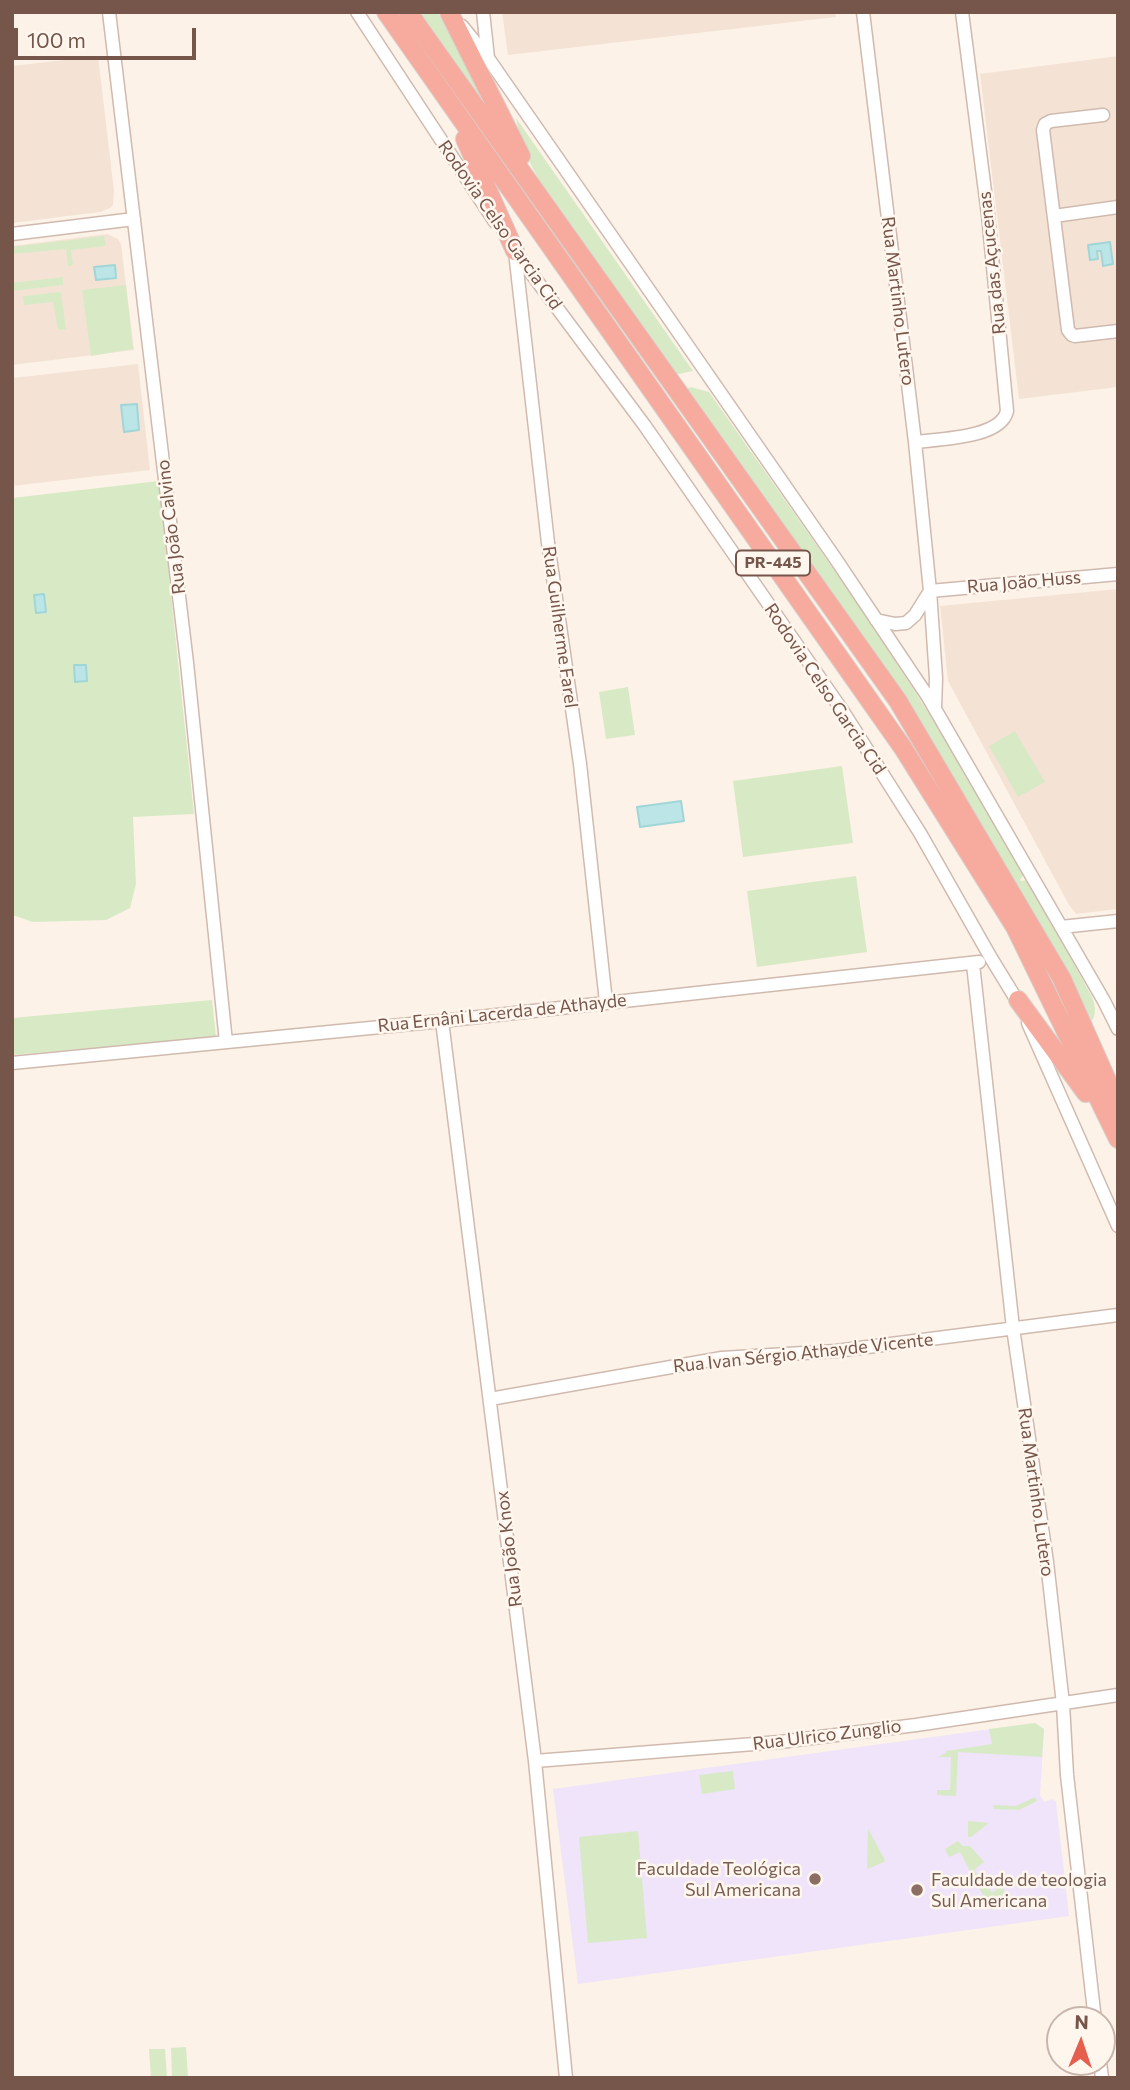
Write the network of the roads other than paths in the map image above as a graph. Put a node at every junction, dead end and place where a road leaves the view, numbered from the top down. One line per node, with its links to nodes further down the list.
1 (109, 12): 15 (street, Rua João Calvino)
2 (357, 12): 17 (street, Rodovia Celso Garcia Cid / PR-445)
3 (386, 12): 10 (highway, Rodovia Celso Garcia Cid / PR-445)
4 (408, 12): 12 (highway, PR-445)
5 (450, 12): 9 (street, PR-445); 12 (highway)
6 (483, 12): 9 (street)
7 (863, 12): 19 (street, Rua Martinho Lutero)
8 (962, 12): 19 (street, Rua das Açucenas)
9 (488, 58): 22 (street, PR-445)
10 (450, 103): 17 (highway); 35 (highway, Rodovia Celso Garcia Cid / PR-445)
11 (1104, 114): 14 (street)
12 (534, 189): 34 (highway, PR-445)
13 (1118, 207): 14 (street)
14 (1054, 216): 18 (street)
15 (134, 219): 16 (street); 32 (street, Rua João Calvino)
16 (12, 234)
17 (514, 251): 26 (street, Rodovia Celso Garcia Cid / PR-445); 29 (street, Rua Guilherme Farel)
18 (1118, 331)
19 (915, 442): 21 (street, Rua Martinho Lutero)
20 (1118, 574): 21 (street, Rua João Huss)
21 (930, 591): 22 (street); 23 (street)
22 (876, 620): 23 (street, PR-445)
23 (935, 709): 25 (street, PR-445)
24 (1118, 921): 25 (street)
25 (1062, 927): 31 (street, PR-445)
26 (991, 958): 27 (street, Rua Ernâni Lacerda de Athayde); 28 (street, Rodovia Celso Garcia Cid / PR-445)
27 (973, 964): 29 (street, Rua Ernâni Lacerda de Athayde); 38 (street, Rua Martinho Lutero)
28 (1018, 1000): 35 (highway); 36 (street, Rodovia Celso Garcia Cid / PR-445)
29 (606, 1002): 30 (street, Rua Ernâni Lacerda de Athayde)
30 (442, 1021): 32 (street, Rua Ernâni Lacerda de Athayde); 39 (street, Rua João Knox)
31 (1118, 1029)
32 (226, 1042): 33 (street, Rua Ernâni Lacerda de Athayde)
33 (12, 1063)
34 (1118, 1105)
35 (1118, 1140)
36 (1118, 1226)
37 (1118, 1315): 38 (street, Rua Ivan Sérgio Athayde Vicente)
38 (1013, 1328): 39 (street, Rua Ivan Sérgio Athayde Vicente); 41 (street, Rua Martinho Lutero)
39 (491, 1399): 42 (street, Rua João Knox)
40 (1118, 1696): 41 (street, Rua Ulrico Zunglio)
41 (1063, 1704): 42 (street, Rua Ulrico Zunglio); 43 (street, Rua Martinho Lutero)
42 (535, 1761): 44 (street, Rua João Knox)
43 (1093, 2006)
44 (566, 2078)

